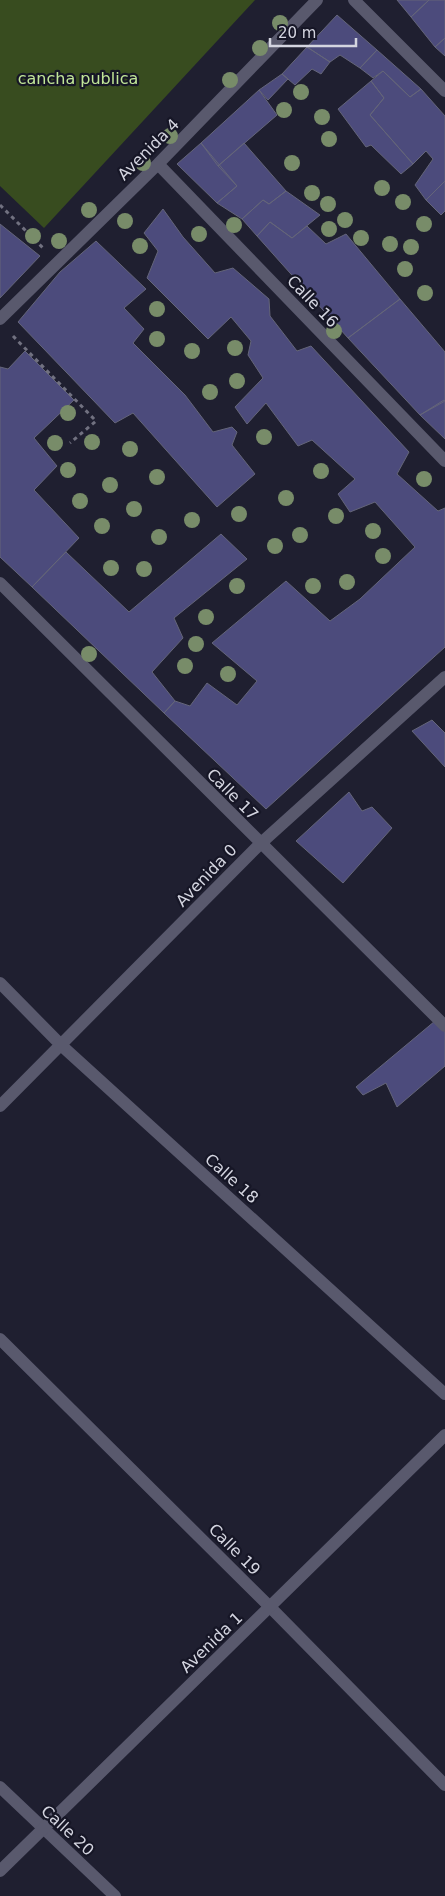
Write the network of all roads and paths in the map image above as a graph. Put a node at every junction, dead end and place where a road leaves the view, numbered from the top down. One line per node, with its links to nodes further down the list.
1 (317, 0): 4 (street, Avenida 4)
2 (354, 0): 3 (street)
3 (445, 91)
4 (158, 164): 6 (street, Avenida 4); 10 (street, Calle 16)
5 (0, 205): 6 (path)
6 (58, 262): 7 (street, Avenida 4)
7 (0, 318)
8 (7, 330): 9 (path)
9 (70, 443)
10 (445, 461)
11 (0, 583): 13 (street, Calle 17)
12 (445, 677): 13 (street, Avenida 0)
13 (260, 844): 15 (street, Calle 17); 16 (street, Avenida 0)
14 (0, 984): 16 (street, Calle 18)
15 (445, 1026)
16 (62, 1046): 17 (street, Avenida 0); 19 (street, Calle 18)
17 (0, 1106)
18 (0, 1339): 21 (street, Calle 19)
19 (445, 1394)
20 (445, 1435): 21 (street, Avenida 1)
21 (270, 1606): 22 (street, Calle 19); 24 (street, Avenida 1)
22 (445, 1785)
23 (0, 1787): 24 (street, Calle 20)
24 (43, 1829): 25 (street, Avenida 1); 26 (street, Calle 20)
25 (0, 1871)
26 (115, 1896)

